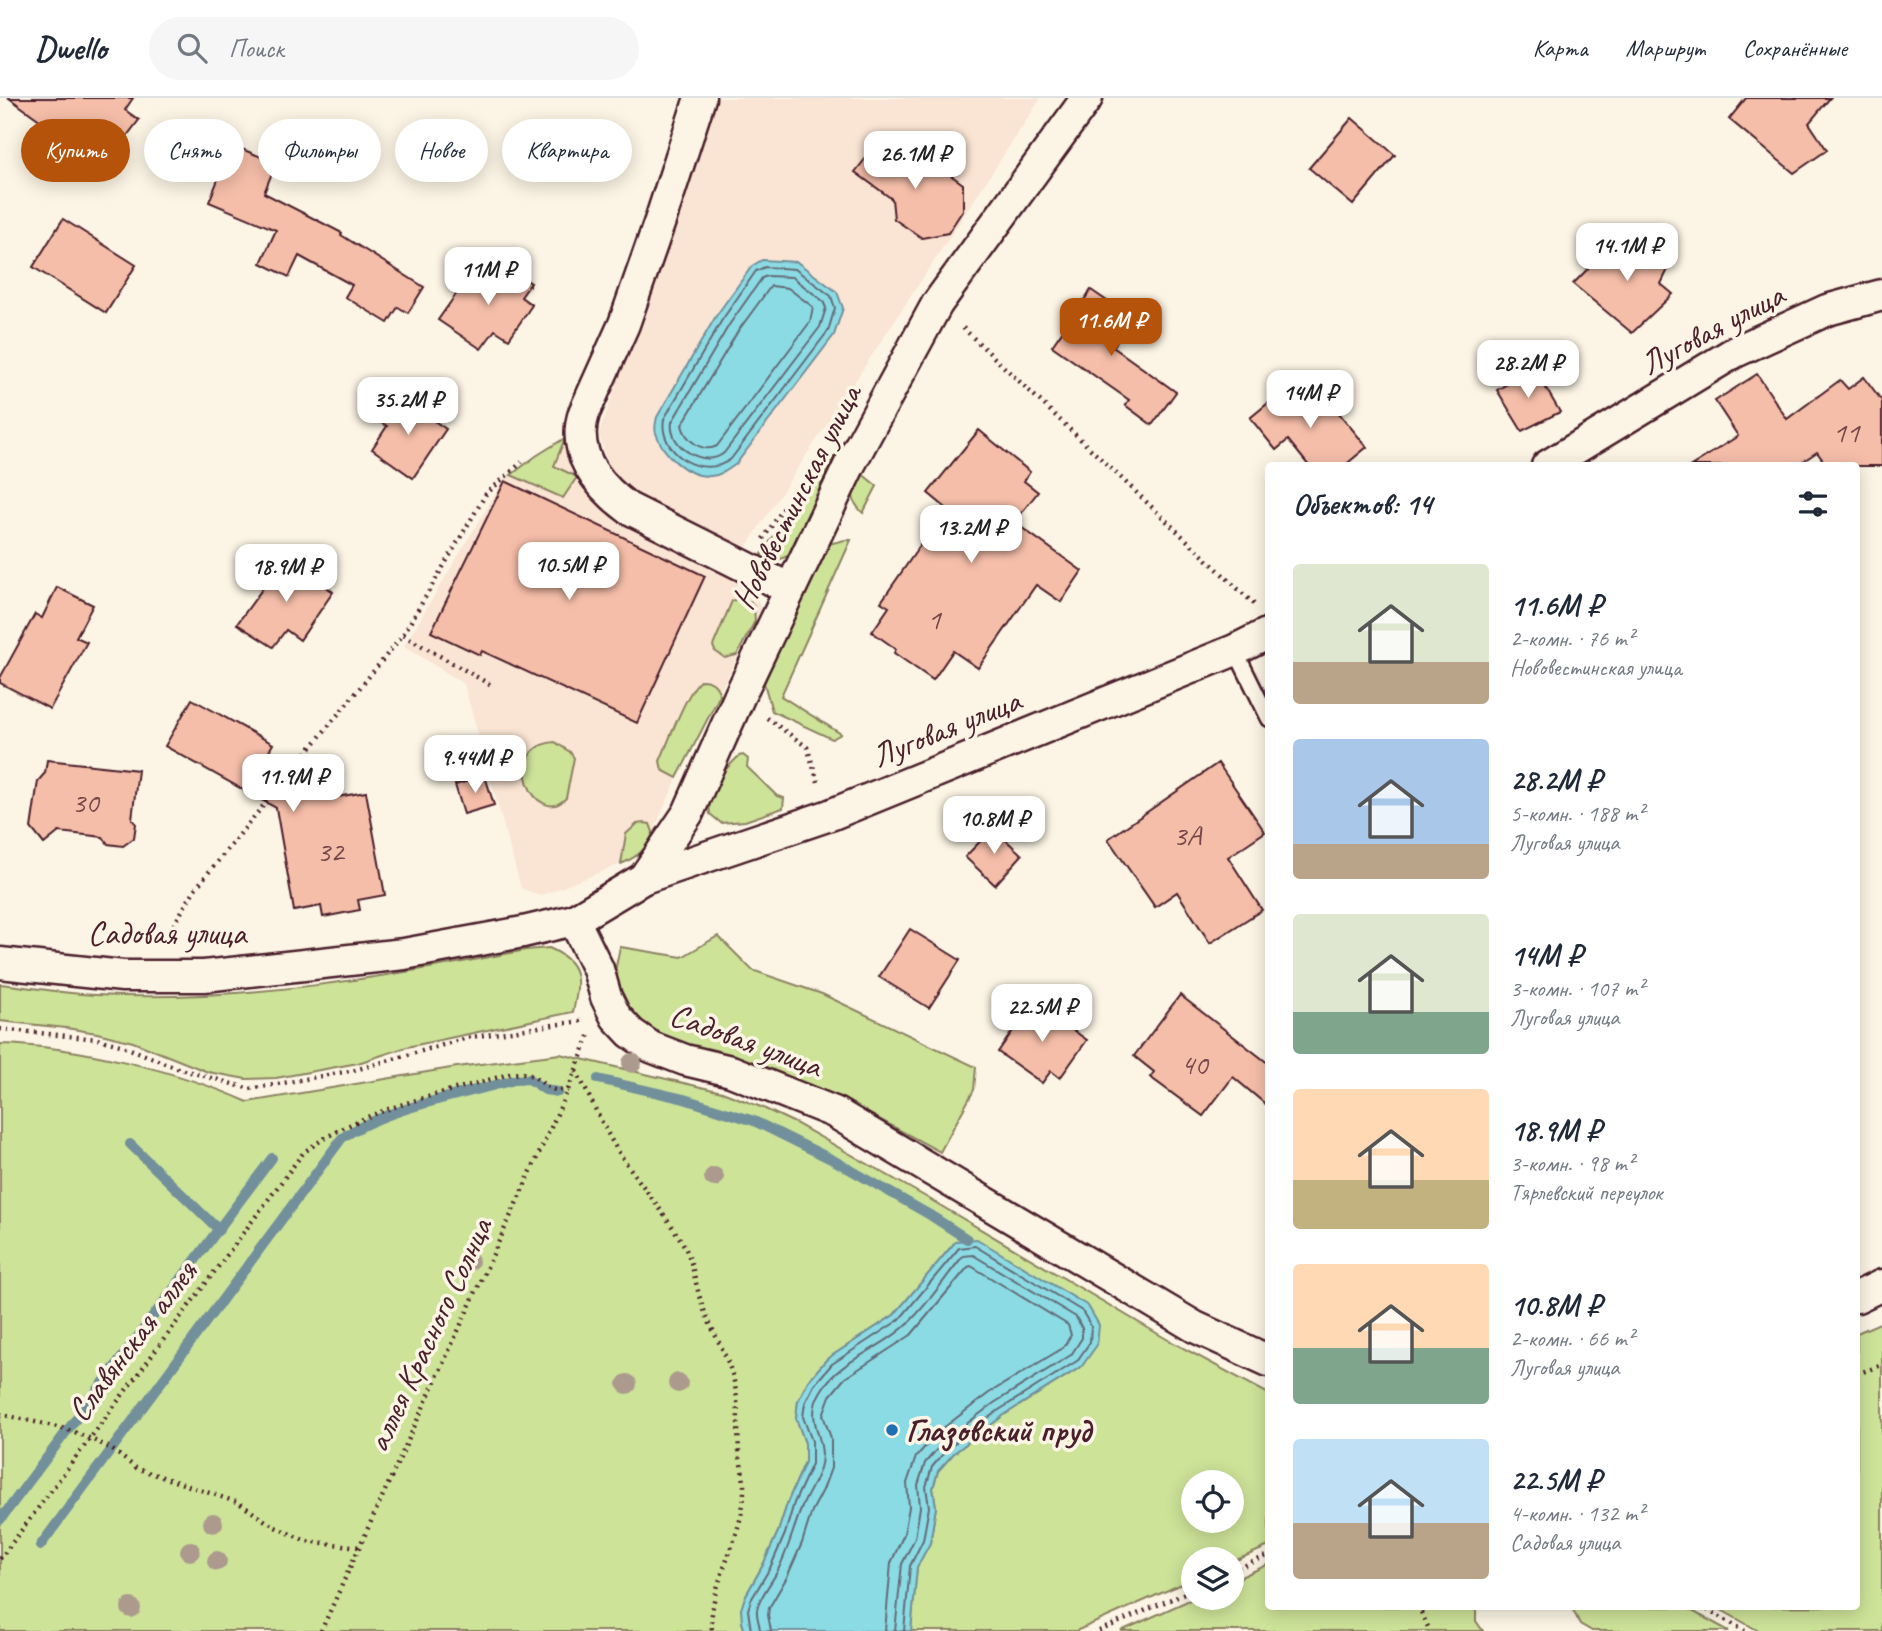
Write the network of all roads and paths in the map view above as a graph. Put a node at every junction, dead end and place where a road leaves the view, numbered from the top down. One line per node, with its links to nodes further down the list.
1 (700, 98): 7 (street)
2 (1087, 98): 4 (street, Нововестинская улица)
3 (1882, 295): 6 (street, Луговая улица)
4 (937, 304): 7 (street, Нововестинская улица); 8 (path)
5 (522, 462): 9 (path)
6 (1554, 462)
7 (790, 589): 12 (street, Нововестинская улица)
8 (1264, 621): 10 (street, Луговая улица)
9 (403, 635): 11 (path); 18 (path)
10 (1235, 650): 13 (lane); 14 (street, Луговая улица)
11 (491, 685)
12 (740, 695): 14 (path); 15 (street, Нововестинская улица)
13 (1265, 711)
14 (830, 815): 15 (street, Луговая улица)
15 (645, 878): 16 (street, Нововестинская улица)
16 (574, 920): 18 (street, Садовая улица); 26 (street, Садовая улица)
17 (0, 963): 18 (street, Садовая улица)
18 (148, 975)
19 (582, 1021): 20 (path)
20 (0, 1029)
21 (580, 1060): 22 (path, аллея Красного Солнца)
22 (576, 1071): 23 (path, аллея Красного Солнца); 39 (path)
23 (568, 1090): 30 (path, Славянская аллея); 31 (path, аллея Красного Солнца)
24 (1882, 1286): 25 (street)
25 (1860, 1296)
26 (1265, 1359)
27 (1882, 1365): 28 (path)
28 (1860, 1373)
29 (0, 1414): 30 (path)
30 (89, 1438): 31 (path); 33 (path, Славянская аллея)
31 (360, 1547): 38 (path, аллея Красного Солнца)
32 (1265, 1557): 34 (path)
33 (0, 1559)
34 (1244, 1566)
35 (1181, 1594): 40 (path)
36 (1420, 1610): 41 (path)
37 (1708, 1610): 42 (path)
38 (321, 1631)
39 (712, 1631)
40 (1099, 1631)
41 (1430, 1631)
42 (1745, 1631)

